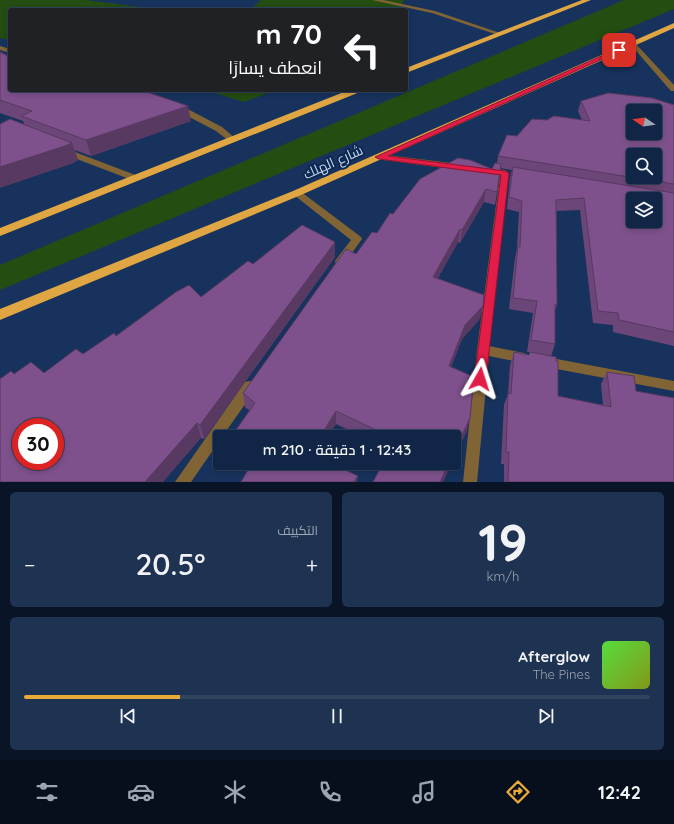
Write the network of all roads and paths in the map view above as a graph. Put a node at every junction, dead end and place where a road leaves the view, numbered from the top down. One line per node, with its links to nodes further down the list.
1 (375, 0): 4 (street)
2 (588, 0): 4 (highway)
3 (674, 25): 5 (highway, شارع الهلك)
4 (500, 34): 6 (highway)
5 (633, 44): 7 (street); 12 (highway, شارع الهلك)
6 (408, 70)
7 (674, 89)
8 (352, 92): 10 (highway)
9 (166, 103): 10 (street)
10 (232, 139): 13 (highway)
11 (57, 148): 13 (street)
12 (379, 157): 14 (highway, شارع الهلك); 18 (street)
13 (135, 178): 15 (highway)
14 (297, 193): 16 (street); 17 (highway, شارع الهلك)
15 (0, 232)
16 (332, 270)
17 (0, 315)
18 (483, 350): 20 (street); 22 (street)
19 (255, 379): 21 (street)
20 (674, 386)
21 (182, 482)
22 (470, 482)

